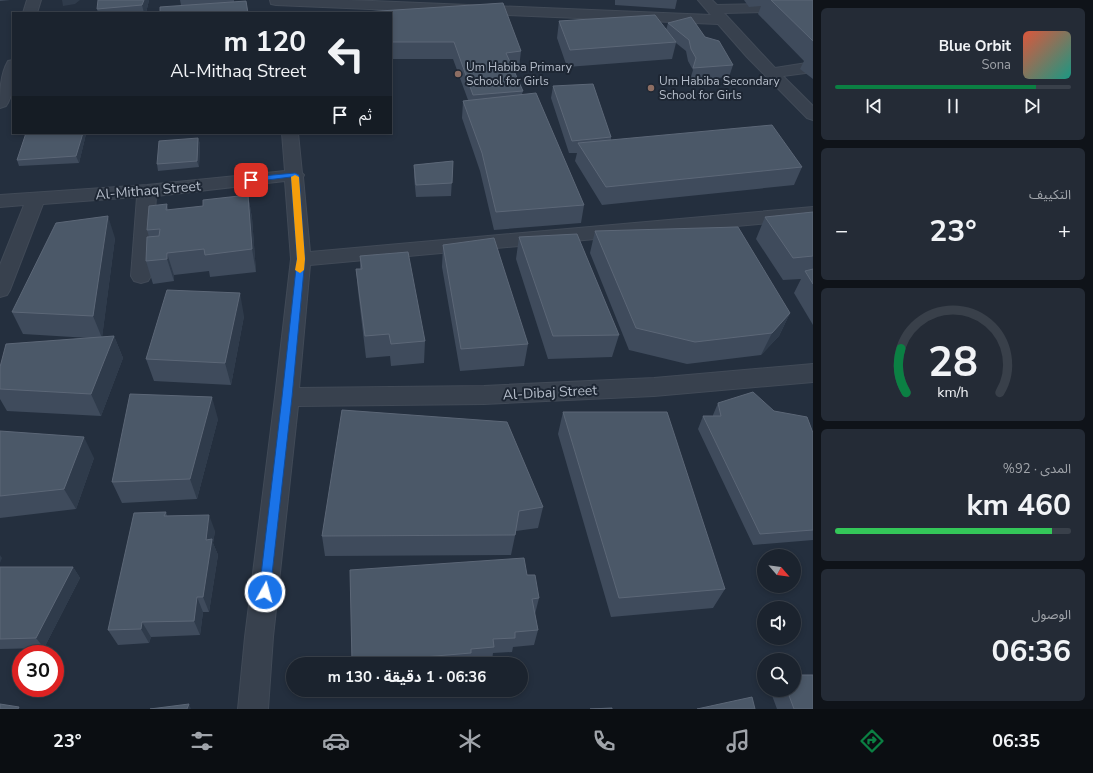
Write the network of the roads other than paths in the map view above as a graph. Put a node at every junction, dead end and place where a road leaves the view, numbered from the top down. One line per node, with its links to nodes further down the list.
1 (34, 0): 6 (street)
2 (276, 5): 3 (street)
3 (500, 5): 5 (street)
4 (812, 5): 5 (street)
5 (714, 10): 9 (street)
6 (30, 12)
7 (12, 67): 10 (street)
8 (813, 67): 9 (street)
9 (771, 73): 11 (street)
10 (0, 103)
11 (813, 115)
12 (290, 134): 13 (street)
13 (295, 175): 14 (street, Al-Mithaq Street); 18 (street)
14 (147, 191): 15 (street, Al-Mithaq Street); 19 (street)
15 (35, 200): 16 (street, Al-Mithaq Street); 20 (street)
16 (0, 201)
17 (813, 213): 18 (street)
18 (301, 259): 22 (street)
19 (141, 276)
20 (0, 290)
21 (813, 373): 22 (street, Al-Dibaj Street)
22 (287, 397): 23 (street)
23 (253, 709)

